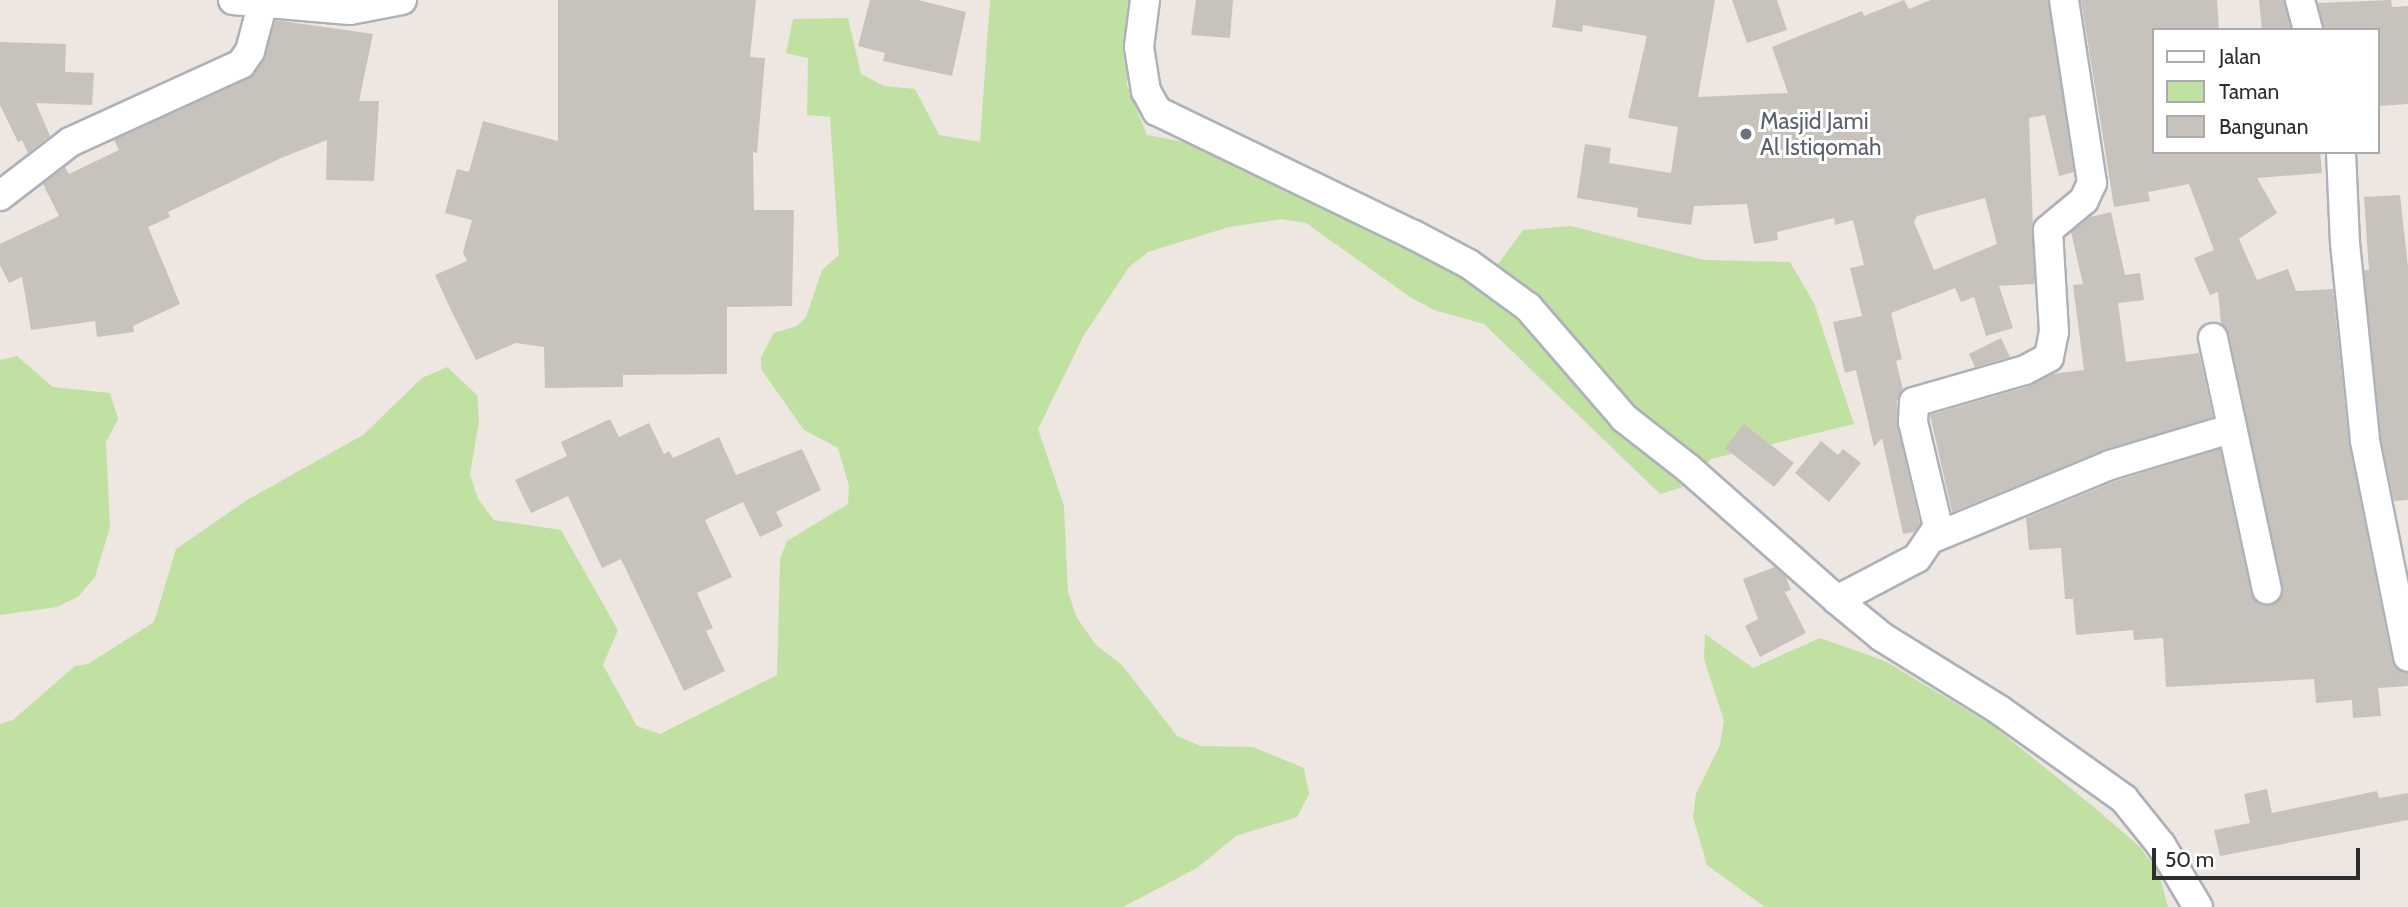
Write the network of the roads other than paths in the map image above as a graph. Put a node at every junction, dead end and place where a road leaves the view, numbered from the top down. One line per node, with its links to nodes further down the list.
1 (233, 0): 6 (street)
2 (402, 0): 6 (street)
3 (1145, 0): 14 (street)
4 (2064, 0): 12 (street)
5 (2300, 0): 7 (street)
6 (263, 2): 9 (street)
7 (2307, 28)
8 (2341, 154): 15 (street)
9 (0, 196)
10 (2213, 338): 11 (street)
11 (2230, 429): 12 (street); 13 (street)
12 (1933, 538): 14 (street)
13 (2267, 589)
14 (1837, 600): 16 (street)
15 (2408, 657)
16 (2198, 907)

